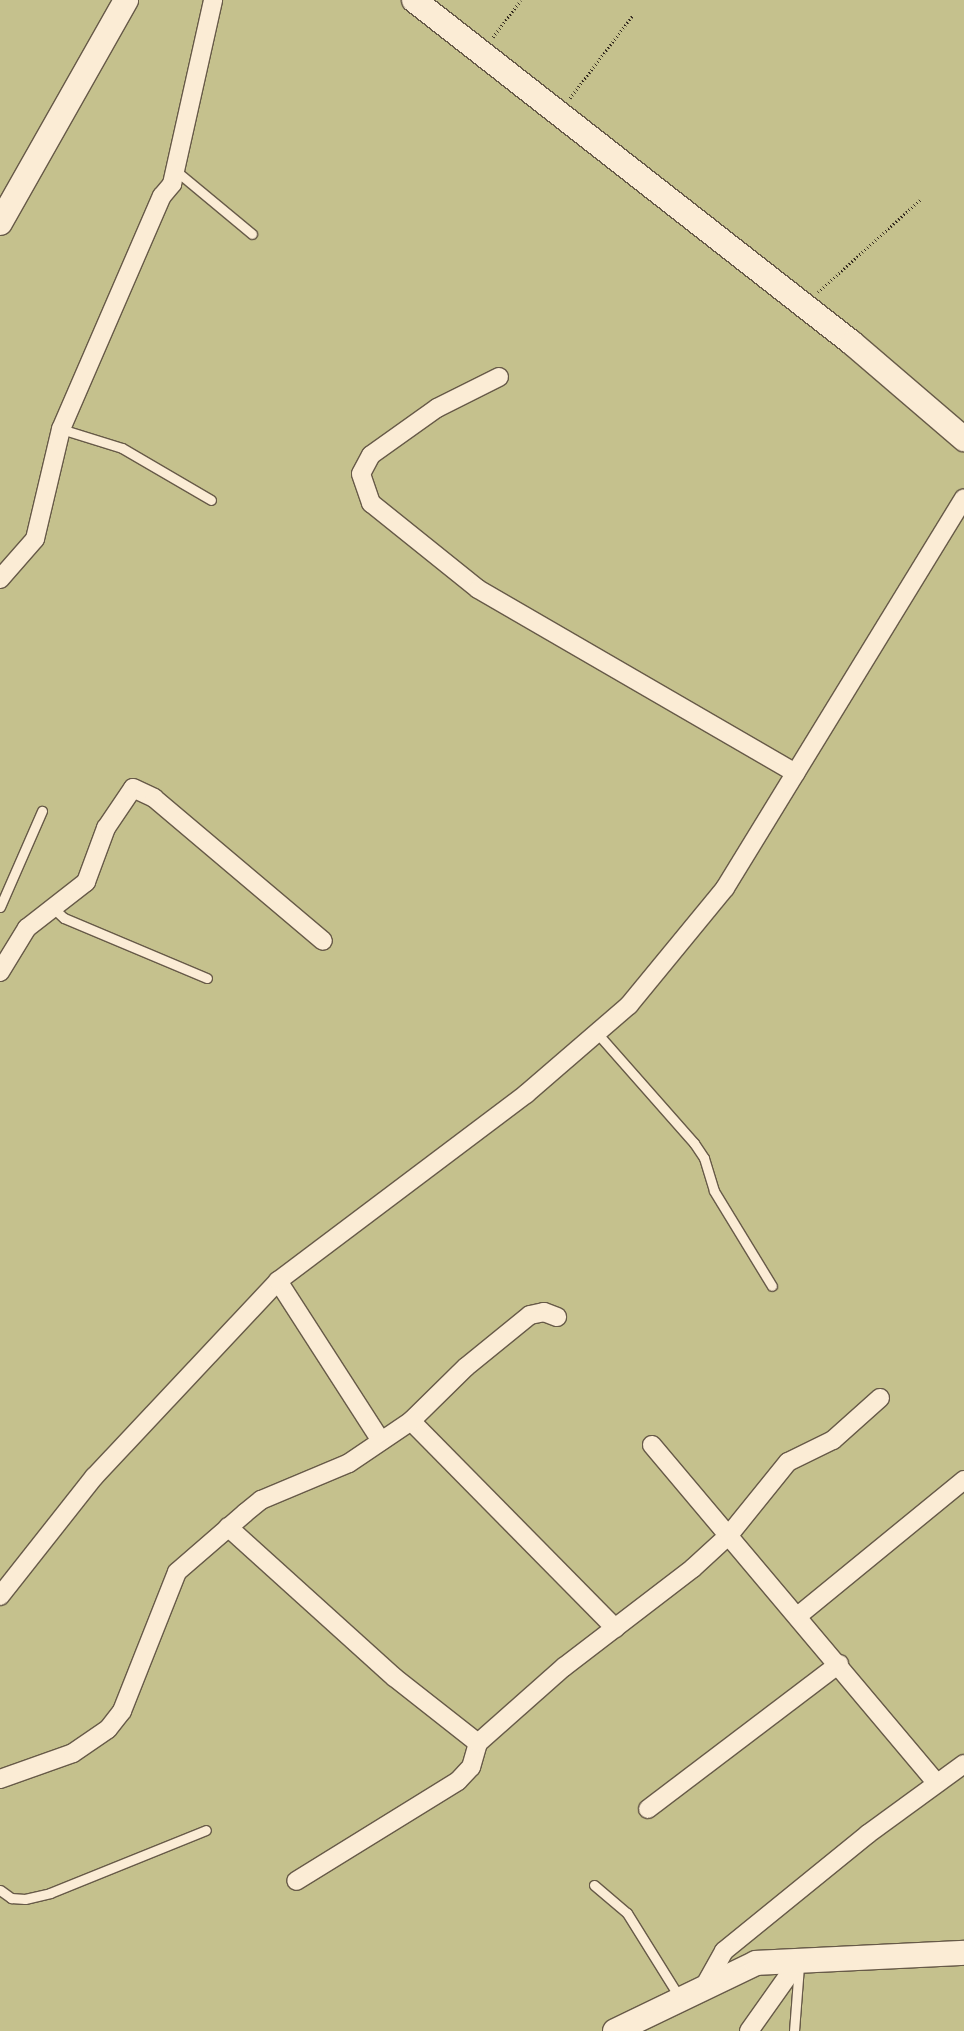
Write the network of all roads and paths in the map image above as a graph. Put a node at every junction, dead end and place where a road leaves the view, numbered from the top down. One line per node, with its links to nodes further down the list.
1 (126, 0): 10 (street)
2 (213, 0): 8 (street)
3 (414, 0): 6 (street)
4 (521, 0): 6 (path)
5 (633, 15): 7 (path)
6 (480, 53): 7 (street)
7 (557, 115): 12 (street)
8 (175, 170): 11 (lane); 14 (street)
9 (921, 199): 12 (path)
10 (0, 223)
11 (252, 234)
12 (803, 306): 15 (street)
13 (499, 377): 19 (street)
14 (61, 429): 17 (lane); 18 (street)
15 (964, 439)
16 (964, 498): 19 (street)
17 (211, 500)
18 (1, 578)
19 (795, 772): 26 (street)
20 (42, 811): 21 (lane)
21 (0, 907)
22 (52, 907): 23 (street); 24 (street); 25 (lane)
23 (323, 941)
24 (0, 972)
25 (207, 978)
26 (597, 1033): 27 (street); 28 (lane)
27 (278, 1281): 32 (street); 37 (street)
28 (772, 1286)
29 (557, 1317): 31 (street)
30 (880, 1398): 36 (street)
31 (411, 1421): 32 (street); 39 (street)
32 (381, 1441): 35 (street)
33 (652, 1445): 36 (street)
34 (964, 1480): 38 (street)
35 (228, 1527): 41 (street); 43 (street)
36 (729, 1535): 38 (street); 39 (street)
37 (0, 1596)
38 (799, 1615): 40 (street)
39 (615, 1628): 41 (street)
40 (839, 1664): 44 (street); 45 (street)
41 (478, 1743): 47 (street)
42 (964, 1764): 44 (street)
43 (0, 1779)
44 (937, 1783): 52 (street)
45 (648, 1809)
46 (206, 1830): 49 (lane)
47 (296, 1881)
48 (594, 1885): 53 (lane)
49 (0, 1890)
50 (964, 1953): 51 (street)
51 (800, 1959): 52 (street); 55 (street); 56 (lane)
52 (704, 1986): 53 (street)
53 (680, 1999): 54 (street)
54 (615, 2031)
55 (749, 2031)
56 (794, 2031)

